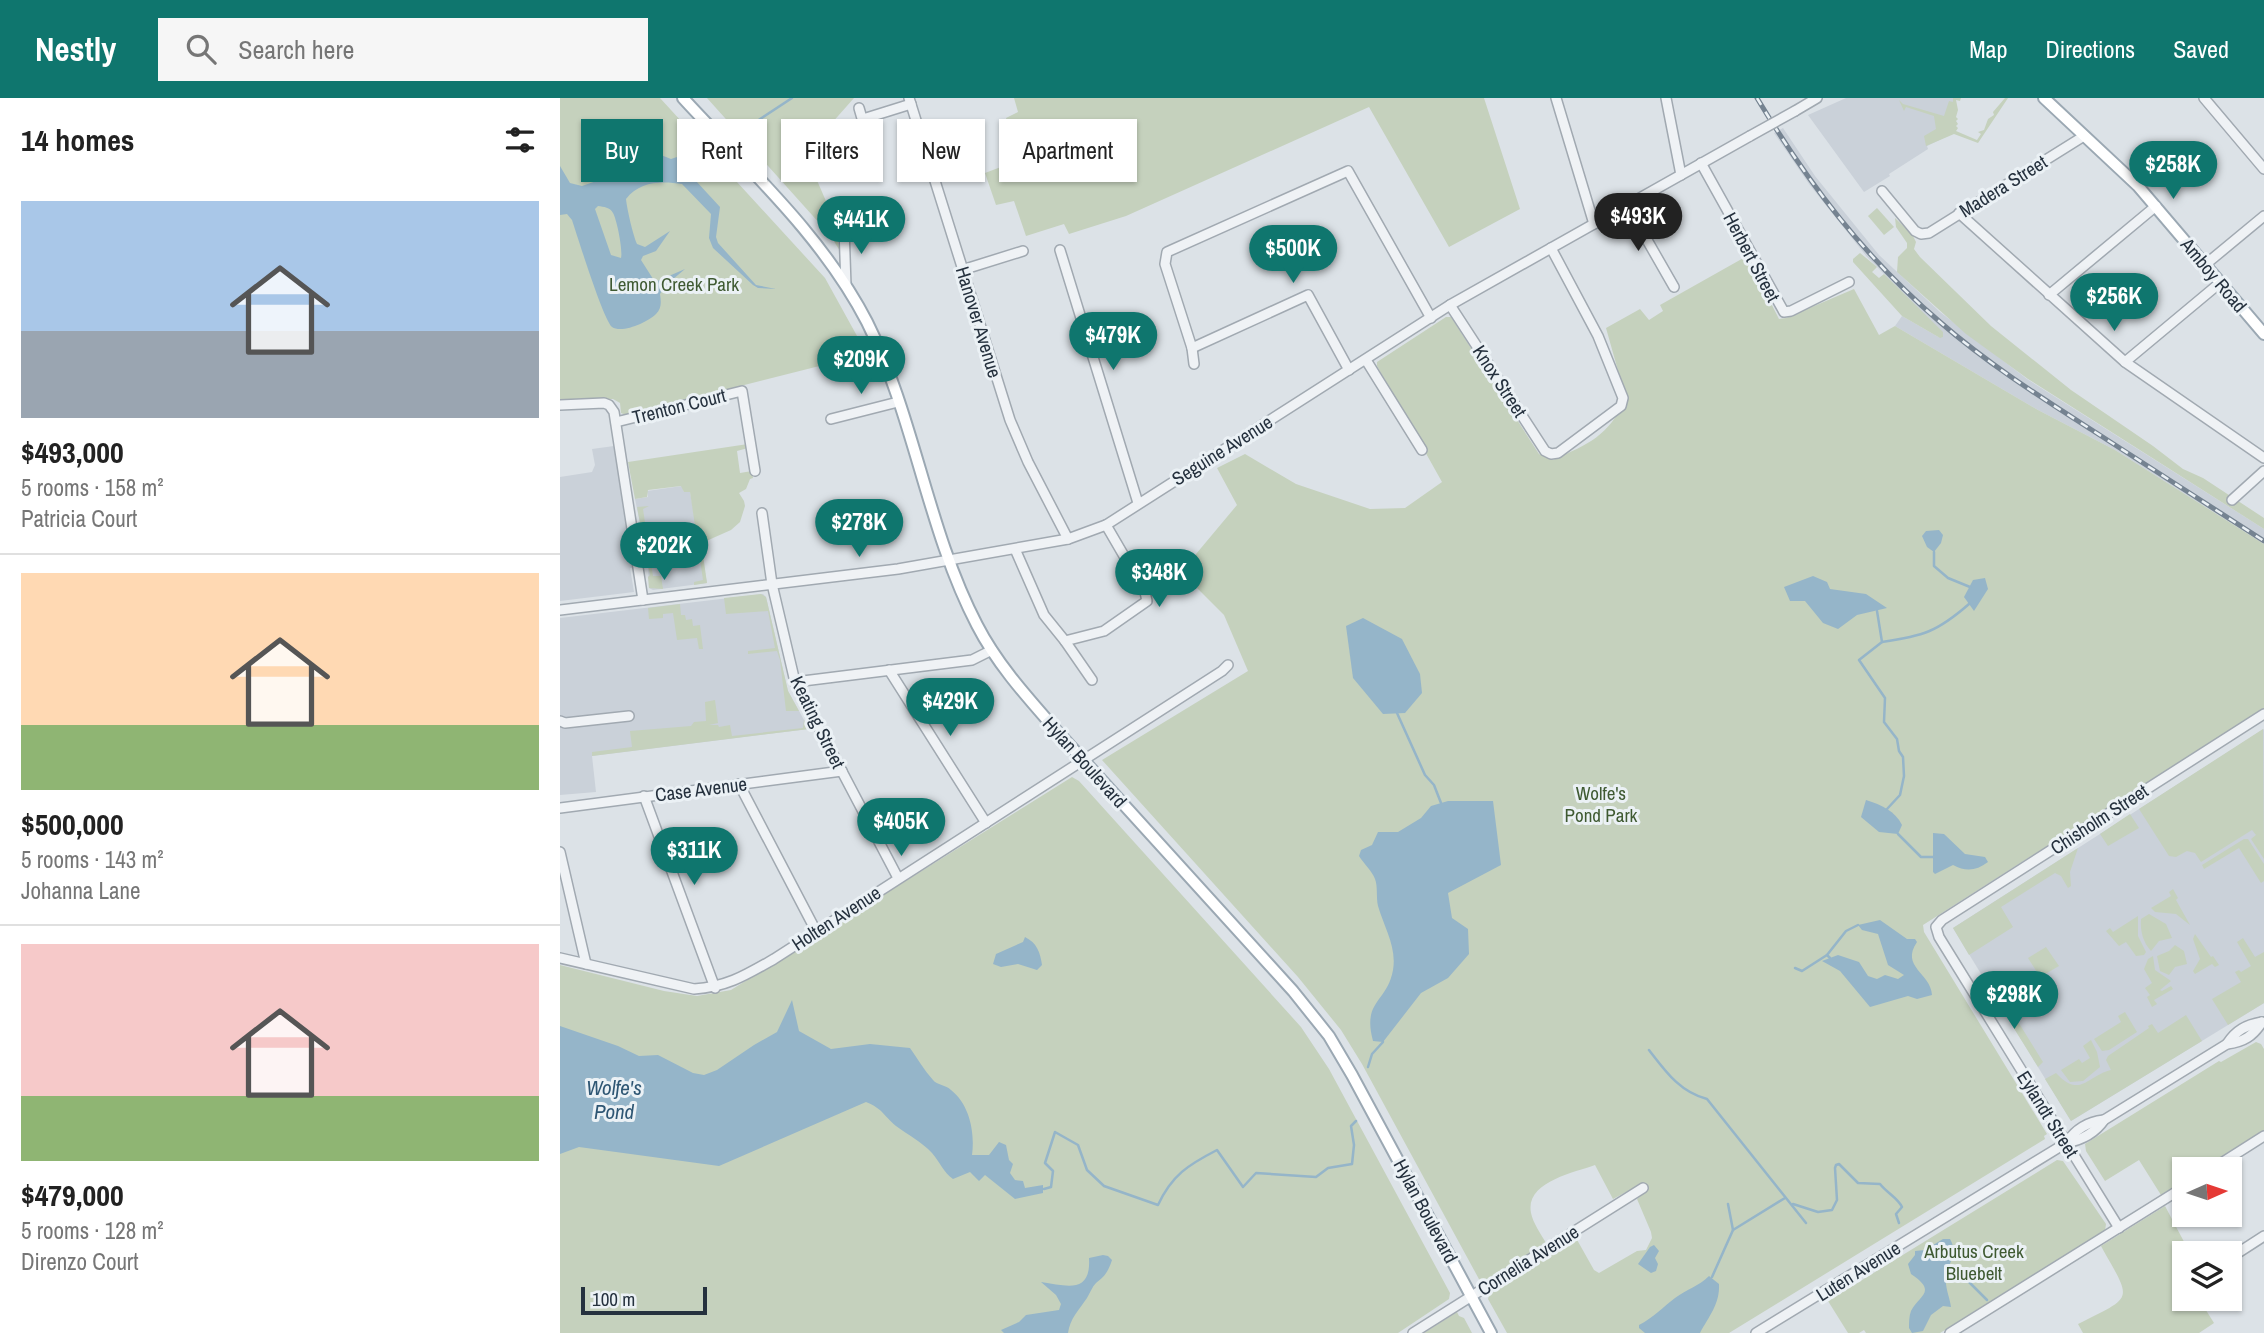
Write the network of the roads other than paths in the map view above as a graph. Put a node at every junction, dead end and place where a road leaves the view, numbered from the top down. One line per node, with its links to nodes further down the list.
1 (683, 98): 29 (main road, Hylan Boulevard)
2 (1556, 98): 20 (street)
3 (1666, 98): 14 (street)
4 (1818, 98): 8 (street, Seguine Avenue)
5 (2044, 98): 11 (main road, Amboy Road)
6 (2204, 98): 13 (street)
7 (910, 101): 10 (street); 26 (street, Hanover Avenue)
8 (1805, 101): 12 (street, Seguine Avenue, bridge)
9 (859, 108): 10 (street)
10 (863, 119)
11 (2084, 136): 17 (main road, Amboy Road); 18 (street, Madera Street)
12 (1702, 163): 14 (street, Seguine Avenue); 27 (street, Herbert Street)
13 (2264, 169)
14 (1681, 175): 16 (street, Seguine Avenue)
15 (1882, 191): 18 (street, Madera Street)
16 (1627, 205): 20 (street, Seguine Avenue); 30 (street)
17 (2156, 206): 25 (main road, Amboy Road); 31 (street)
18 (1959, 213): 31 (street)
19 (2264, 216): 25 (street)
20 (1594, 224): 22 (street, Seguine Avenue)
21 (844, 227): 29 (street)
22 (1551, 248): 32 (street, Seguine Avenue); 32 (street, Knox Street)
23 (1060, 250): 49 (street)
24 (1023, 251): 26 (street)
25 (2206, 264): 28 (main road, Amboy Road)
26 (962, 270): 52 (street, Hanover Avenue)
27 (1849, 282)
28 (2221, 282): 34 (main road, Amboy Road); 37 (street)
29 (846, 286): 40 (main road, Hylan Boulevard)
30 (1674, 287)
31 (2049, 295): 37 (street)
32 (1450, 305): 33 (street, Seguine Avenue)
33 (1431, 318): 35 (street); 36 (street, Seguine Avenue)
34 (2264, 334)
35 (1192, 348): 38 (street); 39 (street)
36 (1366, 360): 39 (street, Seguine Avenue); 44 (street)
37 (2125, 362): 45 (street)
38 (1194, 364)
39 (1349, 370): 49 (street, Seguine Avenue)
40 (898, 402): 42 (street); 54 (main road, Hylan Boulevard)
41 (560, 405): 43 (street, Trenton Court)
42 (831, 419)
43 (616, 422): 46 (street, Trenton Court); 56 (street)
44 (1422, 450)
45 (2264, 458)
46 (755, 471)
47 (2264, 471): 48 (street)
48 (2232, 499)
49 (1138, 503): 51 (street, Seguine Avenue)
50 (762, 513): 55 (street, Keating Street)
51 (1106, 525): 52 (street, Seguine Avenue); 58 (street)
52 (1068, 539): 53 (street, Seguine Avenue)
53 (1015, 549): 54 (street, Seguine Avenue); 58 (street)
54 (949, 560): 55 (street, Seguine Avenue); 59 (main road, Hylan Boulevard)
55 (772, 584): 56 (street, Seguine Avenue); 63 (street, Keating Street)
56 (643, 600): 57 (street, Seguine Avenue)
57 (560, 610)
58 (1065, 641): 62 (street)
59 (992, 650): 61 (street); 67 (main road, Hylan Boulevard)
60 (1227, 665): 67 (street, Holten Avenue)
61 (889, 670): 63 (street); 72 (street)
62 (1092, 680)
63 (795, 682): 68 (street, Keating Street)
64 (2264, 714): 75 (street, Chisholm Street)
65 (629, 716): 66 (street)
66 (560, 721)
67 (1083, 760): 72 (street, Holten Avenue); 89 (main road, Hylan Boulevard)
68 (842, 771): 69 (street, Case Avenue); 74 (street, Keating Street)
69 (740, 784): 70 (street, Case Avenue); 76 (street)
70 (644, 796): 71 (street, Case Avenue); 79 (street)
71 (560, 807)
72 (985, 823): 74 (street, Holten Avenue)
73 (560, 852): 78 (street)
74 (898, 878): 76 (street, Holten Avenue)
75 (1936, 927): 82 (street, Eylandt Street)
76 (816, 931): 79 (street, Holten Avenue)
77 (560, 958): 78 (street, Holten Avenue)
78 (586, 964): 79 (street, Holten Avenue)
79 (715, 988)
80 (2263, 1023): 82 (street, Luten Avenue)
81 (2264, 1136): 83 (street)
82 (2066, 1143): 86 (street, Eylandt Street); 90 (street, Luten Avenue)
83 (2231, 1157)
84 (1643, 1188): 89 (street, Cornelia Avenue)
85 (2172, 1195): 86 (street)
86 (2119, 1228): 94 (street)
87 (2264, 1236): 88 (street)
88 (2242, 1250)
89 (1471, 1296): 91 (street, Cornelia Avenue); 92 (main road, Hylan Boulevard)
90 (1771, 1329): 93 (street, Luten Avenue)
91 (1413, 1333)
92 (1491, 1333)
93 (1756, 1333)
94 (1950, 1333)

